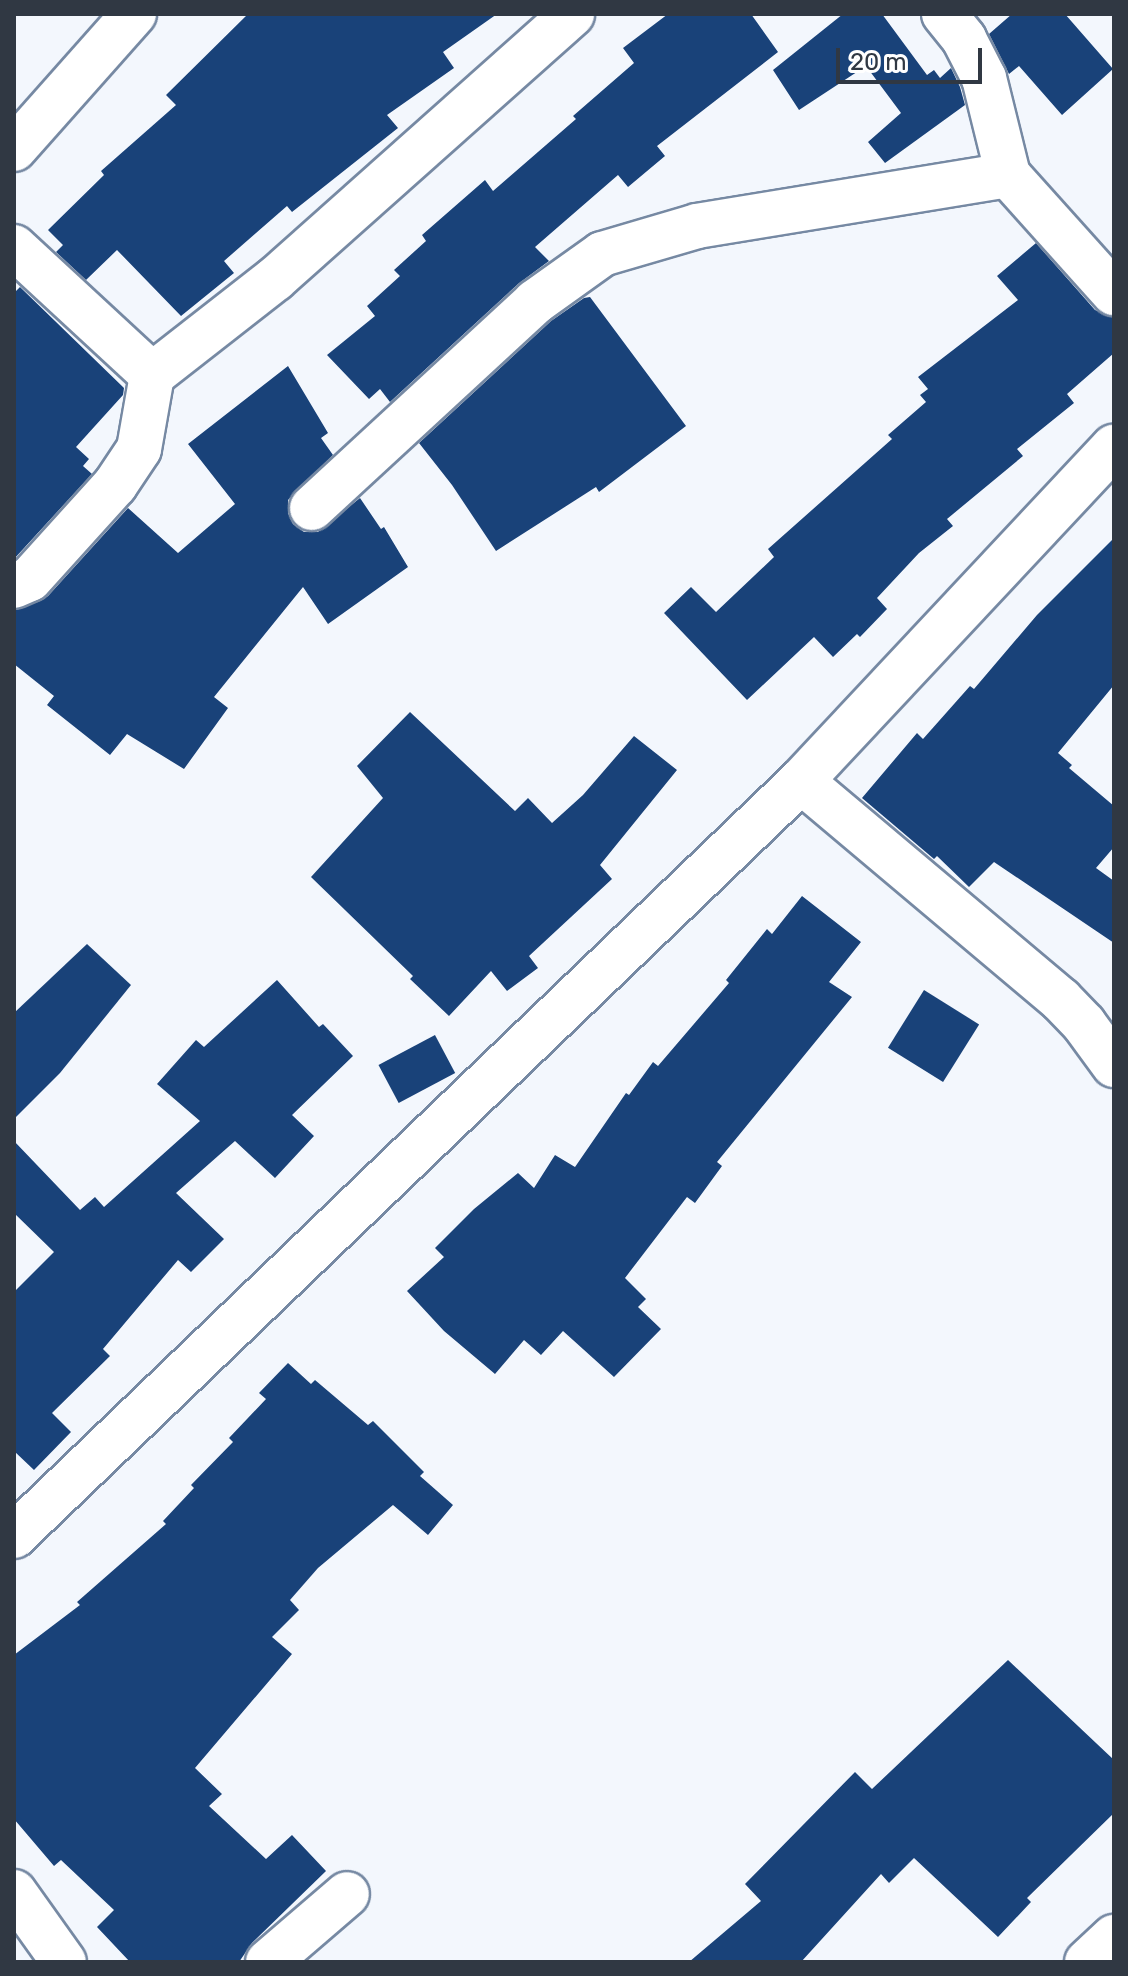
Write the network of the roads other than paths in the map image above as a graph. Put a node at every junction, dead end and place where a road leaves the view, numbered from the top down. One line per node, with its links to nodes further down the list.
1 (134, 14): 4 (street)
2 (572, 14): 8 (street)
3 (944, 14): 5 (street)
4 (14, 149)
5 (1008, 175): 7 (street); 10 (street)
6 (14, 247): 8 (street)
7 (1114, 293)
8 (152, 375): 11 (street)
9 (1114, 447): 12 (street)
10 (312, 508)
11 (14, 586)
12 (801, 781): 13 (street); 14 (street)
13 (1114, 1065)
14 (14, 1536)
15 (14, 1892): 18 (street)
16 (347, 1894): 19 (street)
17 (1114, 1937): 20 (street)
18 (64, 1962)
19 (268, 1962)
20 (1087, 1962)

